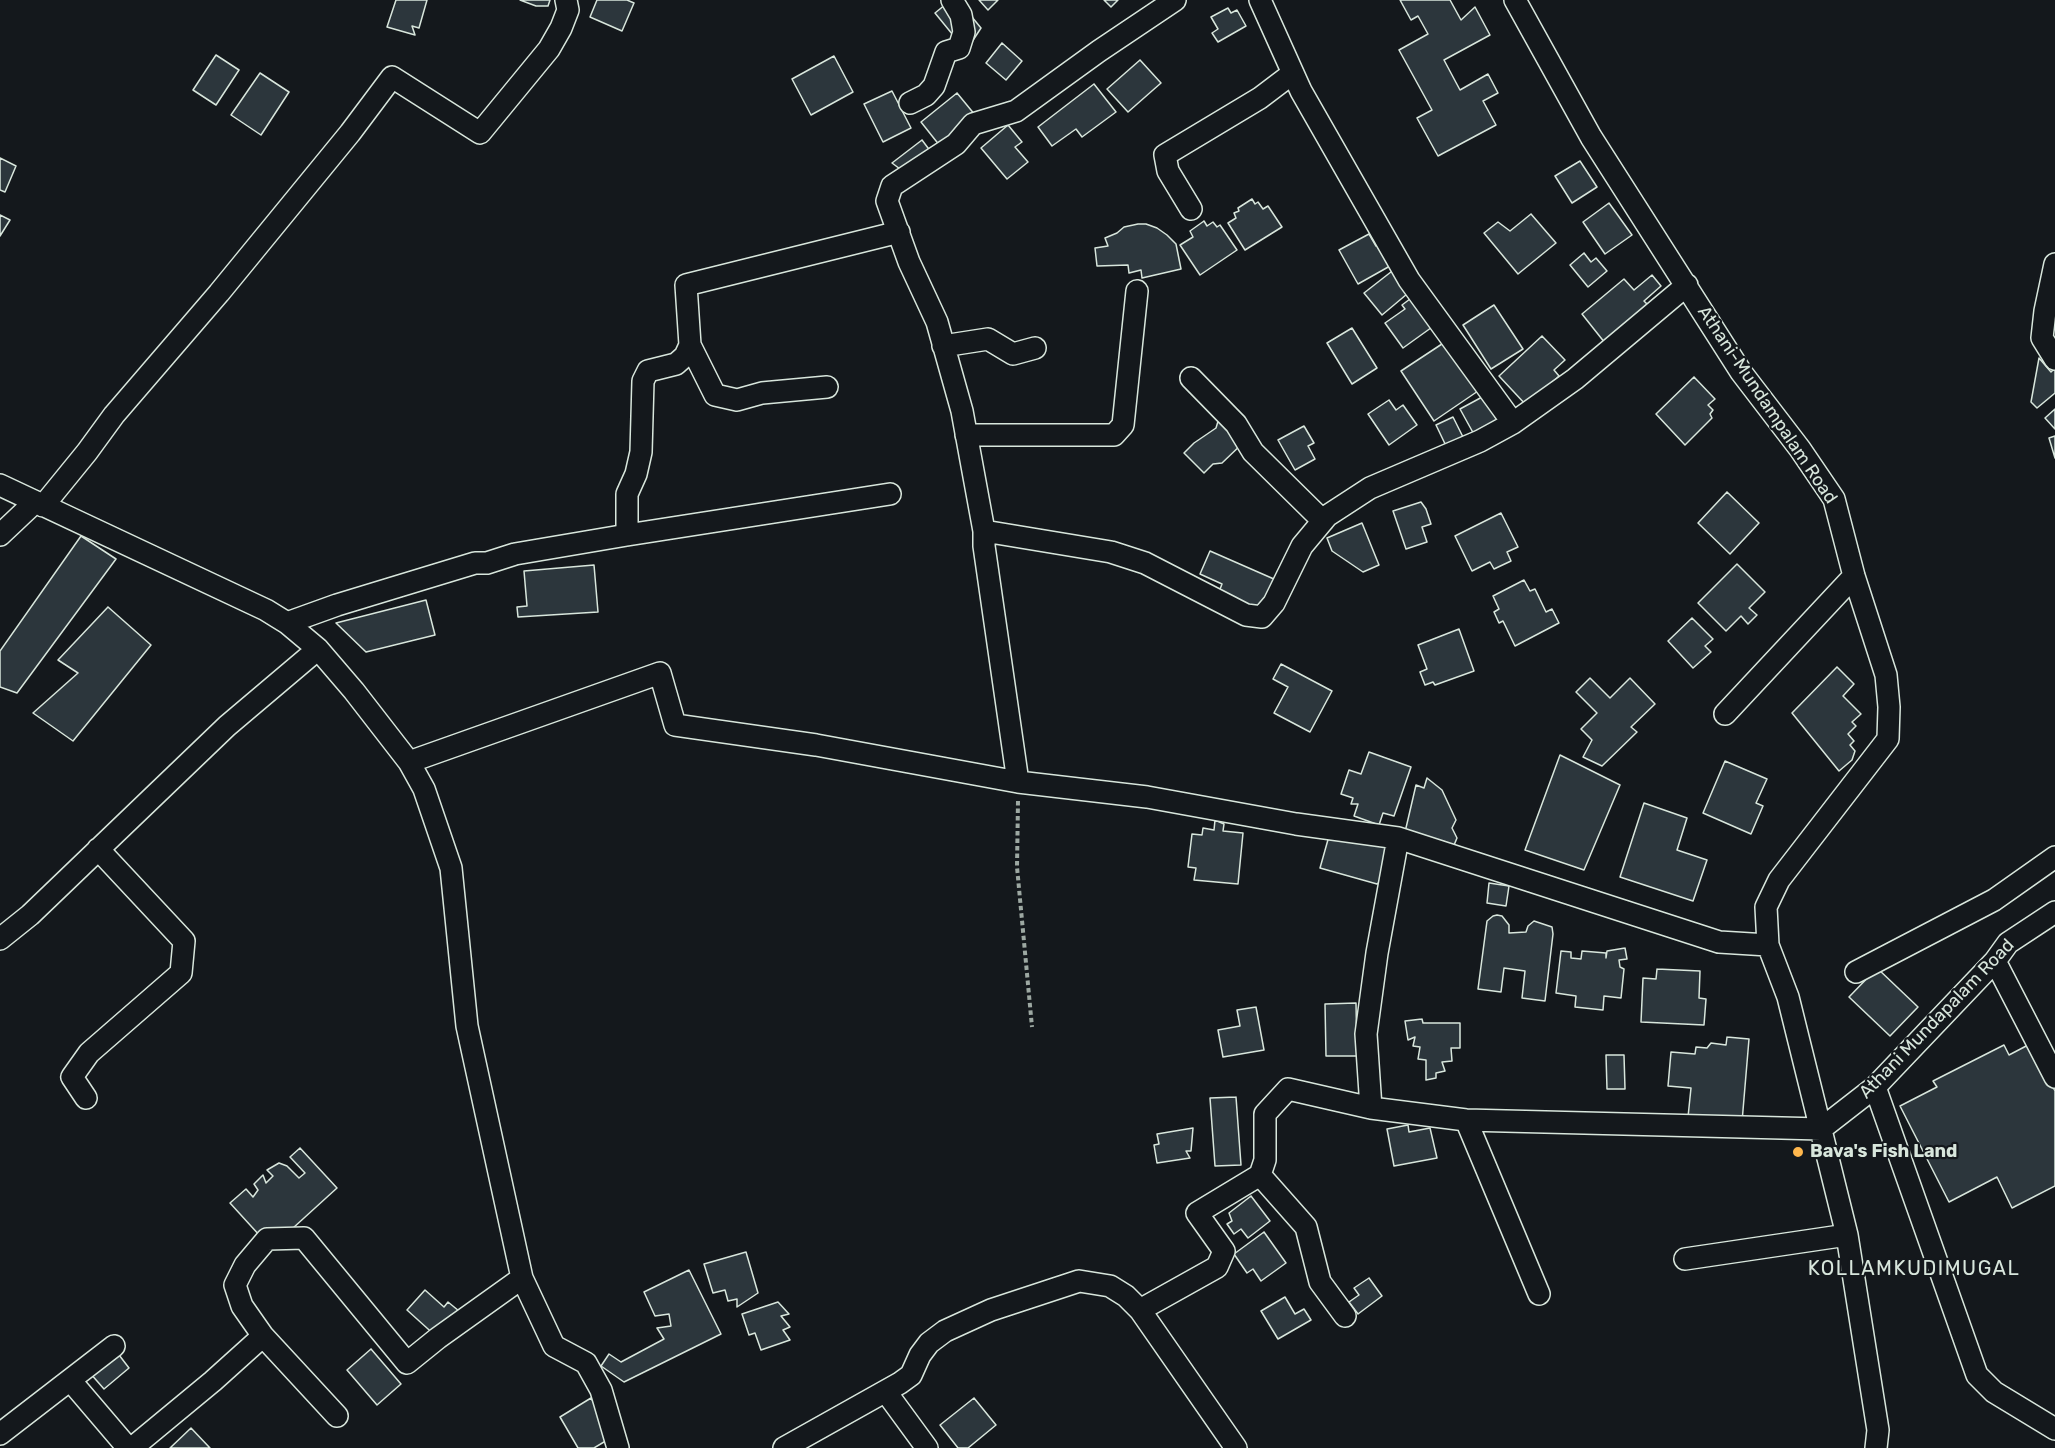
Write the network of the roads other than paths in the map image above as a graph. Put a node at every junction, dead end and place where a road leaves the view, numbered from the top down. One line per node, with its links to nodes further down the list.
1 (566, 0): 23 (street)
2 (952, 0): 7 (street)
3 (1175, 0): 9 (street)
4 (1260, 0): 6 (street)
5 (1515, 0): 11 (street, Athani-Mundampalam Road)
6 (1293, 73): 8 (street); 19 (street)
7 (910, 103)
8 (1191, 209)
9 (899, 232): 13 (street); 14 (street)
10 (2055, 264): 16 (street)
11 (1687, 285): 19 (street); 28 (street, Athani-Mundampalam Road)
12 (1137, 291): 20 (street)
13 (690, 345): 18 (street); 27 (street)
14 (943, 346): 15 (street); 20 (street)
15 (1035, 348)
16 (2055, 359)
17 (1191, 378): 24 (street)
18 (826, 387)
19 (1513, 423): 24 (street)
20 (966, 435): 25 (street)
21 (0, 485): 23 (street)
22 (890, 494): 27 (street)
23 (39, 504): 26 (street); 29 (street)
24 (1323, 521): 25 (street)
25 (984, 531): 33 (street)
26 (0, 535)
27 (627, 535): 29 (street)
28 (1854, 576): 31 (street); 39 (street, Athani-Mundampalam Road)
29 (286, 623): 30 (street)
30 (318, 649): 32 (street); 35 (street)
31 (1725, 714)
32 (409, 762): 33 (street); 51 (street)
33 (1018, 782): 34 (street)
34 (1398, 838): 39 (street); 45 (street)
35 (98, 849): 38 (street); 44 (street)
36 (2055, 857): 41 (street)
37 (2055, 912): 40 (street, Athani Mundapalam Road)
38 (0, 939)
39 (1768, 945): 47 (street, Athani-Mundampalam Road)
40 (1995, 961): 42 (street); 43 (street, Athani Mundapalam Road)
41 (1856, 972)
42 (2055, 1077)
43 (1875, 1087): 47 (street, Athani Mundapalam Road); 60 (street)
44 (86, 1098)
45 (1371, 1108): 46 (street); 48 (street)
46 (1466, 1120): 47 (street); 52 (street)
47 (1821, 1129): 49 (street, Athani-Mundampalam Road)
48 (1260, 1175): 53 (street); 54 (street)
49 (1847, 1235): 50 (street); 67 (street, Athani-Mundampalam Road)
50 (1685, 1259)
51 (522, 1278): 55 (street); 63 (street)
52 (1539, 1294)
53 (1140, 1310): 58 (street); 66 (street)
54 (1345, 1316)
55 (263, 1336): 59 (street); 62 (street)
56 (114, 1346): 57 (street)
57 (70, 1380): 61 (street); 62 (street)
58 (886, 1392): 64 (street); 65 (street)
59 (337, 1416)
60 (2055, 1429)
61 (0, 1434)
62 (130, 1448)
63 (618, 1448)
64 (784, 1448)
65 (927, 1448)
66 (1236, 1448)
67 (1876, 1448)

